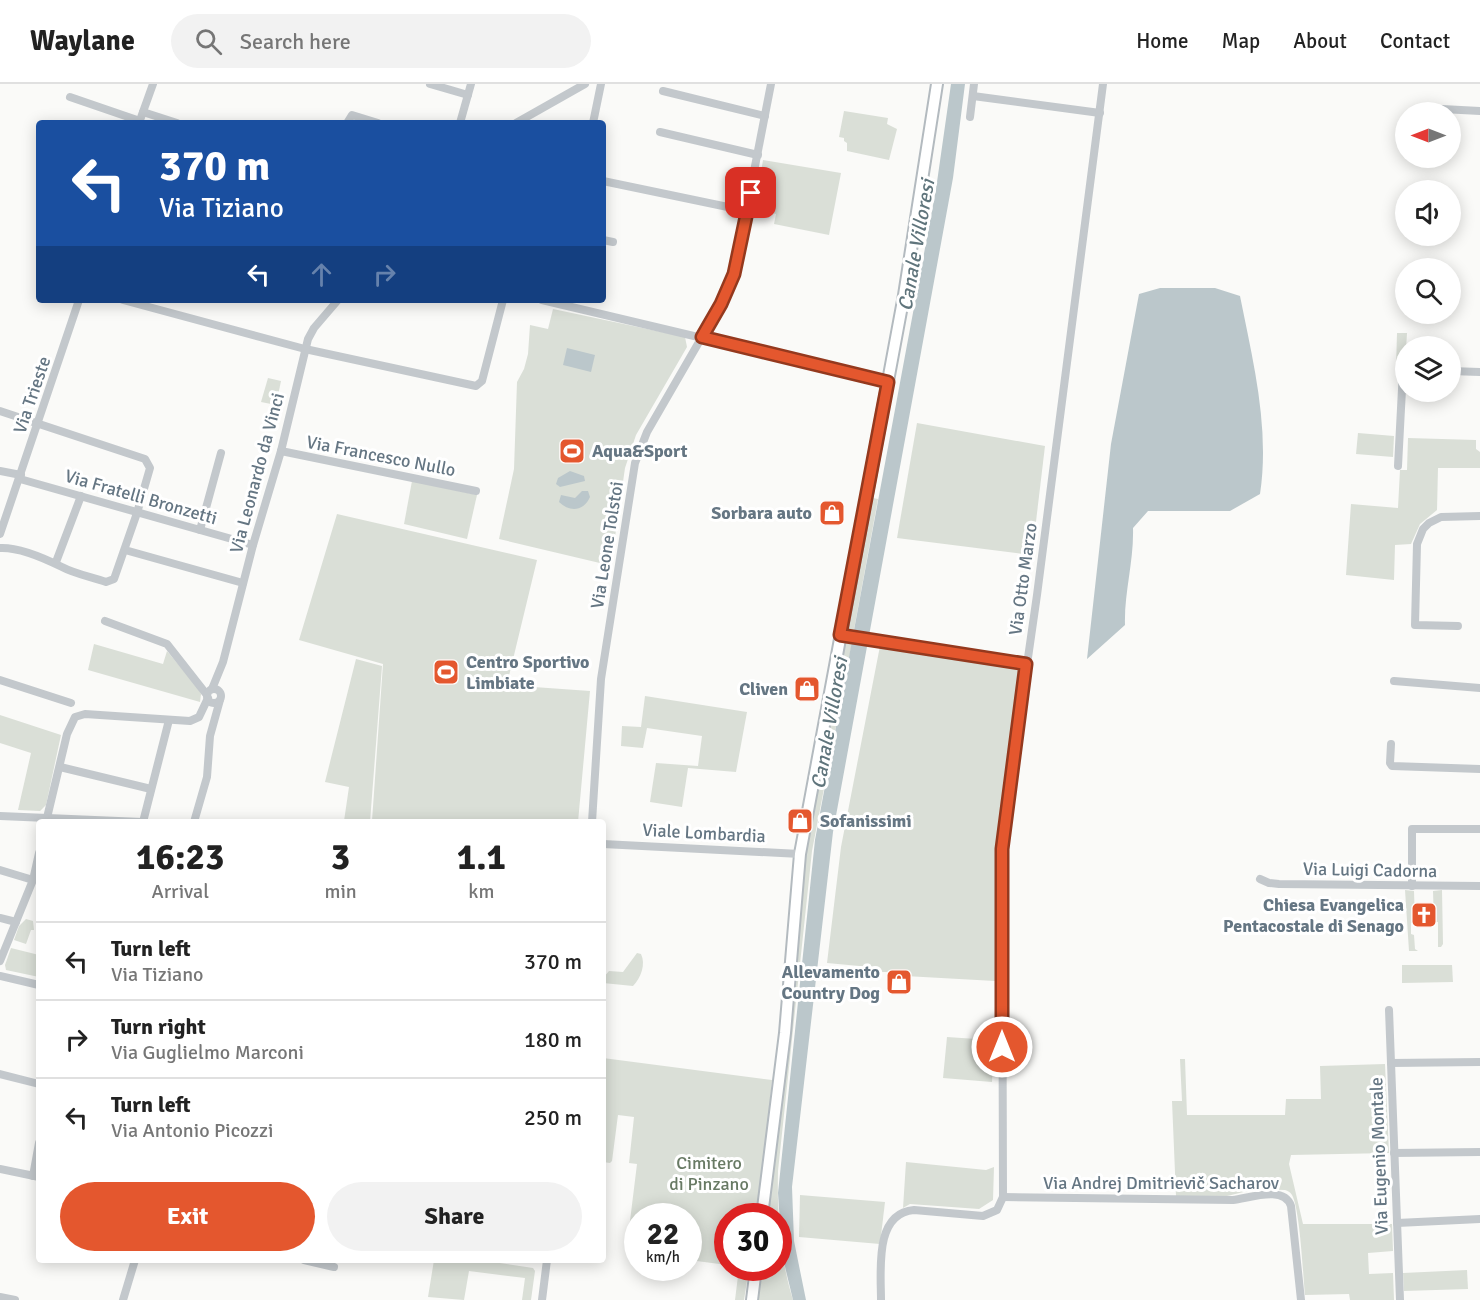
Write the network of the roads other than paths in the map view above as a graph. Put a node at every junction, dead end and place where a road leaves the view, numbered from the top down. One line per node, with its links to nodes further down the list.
1 (153, 84): 16 (street)
2 (430, 84): 11 (street)
3 (471, 84): 11 (street)
4 (585, 84): 26 (street)
5 (601, 84): 27 (street)
6 (771, 84): 18 (street, Via Leone Tolstoi)
7 (937, 84): 43 (street)
8 (974, 84): 12 (street)
9 (1103, 84): 17 (street, Via Otto Marzo)
10 (663, 91): 18 (street)
11 (468, 95): 25 (street)
12 (973, 96): 17 (street); 19 (street)
13 (70, 97): 20 (street)
14 (1461, 110): 15 (street)
15 (1480, 111)
16 (143, 112): 21 (street); 22 (street)
17 (1100, 113): 68 (street, Via Otto Marzo)
18 (765, 116): 29 (street, Via Leone Tolstoi)
19 (970, 117)
20 (134, 120)
21 (141, 120)
22 (168, 120)
23 (349, 120): 24 (street)
24 (368, 120)
25 (461, 120)
26 (521, 120)
27 (594, 120)
28 (660, 132): 29 (street)
29 (758, 155): 31 (street, Via Leone Tolstoi)
30 (606, 182): 31 (street)
31 (747, 212): 39 (street, Via Leone Tolstoi)
32 (606, 241): 33 (street)
33 (614, 242)
34 (79, 303): 46 (street, Via Trieste)
35 (134, 303): 40 (street)
36 (335, 303): 40 (street, Via Leonardo da Vinci)
37 (502, 303): 40 (street)
38 (557, 303): 39 (street)
39 (702, 337): 43 (street); 85 (street, Via Leone Tolstoi)
40 (305, 349): 47 (street, Via Leonardo da Vinci)
41 (1461, 371): 42 (street)
42 (1480, 372)
43 (888, 382): 66 (street)
44 (1401, 402): 49 (street)
45 (0, 411): 46 (street)
46 (38, 424): 51 (street, Via Trieste); 54 (street)
47 (281, 451): 52 (street, Via Francesco Nullo); 58 (street, Via Leonardo da Vinci)
48 (221, 453): 56 (street)
49 (1398, 466)
50 (0, 471): 51 (street, Via Fratelli Bronzetti)
51 (21, 477): 53 (street, Via Fratelli Bronzetti); 57 (street, Via Trieste)
52 (476, 491)
53 (81, 496): 54 (street, Via Fratelli Bronzetti); 62 (street)
54 (137, 513): 56 (street, Via Fratelli Bronzetti); 61 (street)
55 (1480, 516): 65 (street)
56 (200, 530): 58 (street, Via Fratelli Bronzetti)
57 (0, 536): 60 (street)
58 (253, 545): 63 (street, Via Leonardo da Vinci)
59 (0, 548): 60 (street)
60 (10, 548): 62 (street)
61 (125, 550): 62 (street); 63 (street)
62 (56, 562)
63 (243, 583): 67 (street, Via Leonardo da Vinci)
64 (105, 621): 72 (street)
65 (1458, 626)
66 (844, 635): 68 (street); 88 (street)
67 (223, 662): 72 (street, Via Leonardo da Vinci); 73 (street, Via Leonardo da Vinci)
68 (1026, 664): 109 (street, Via Otto Marzo)
69 (0, 680): 74 (street)
70 (1394, 681): 71 (street)
71 (1480, 688)
72 (209, 693): 73 (street); 73 (street); 75 (street, Via Leonardo da Vinci)
73 (220, 696): 84 (street, Via Leonardo da Vinci)
74 (71, 704)
75 (169, 720): 77 (street, Via Leonardo da Vinci); 79 (street)
76 (1391, 744): 78 (street)
77 (60, 767): 79 (street); 82 (street, Via Leonardo da Vinci)
78 (1480, 769)
79 (152, 789): 83 (street)
80 (0, 816): 81 (street)
81 (36, 819)
82 (47, 819)
83 (143, 819)
84 (195, 819)
85 (592, 819)
86 (1480, 829): 93 (street)
87 (606, 843): 88 (street, Viale Lombardia)
88 (800, 854): 110 (street)
89 (36, 866): 92 (street)
90 (0, 870): 92 (street)
91 (1260, 879): 93 (street, Via Luigi Cadorna)
92 (33, 880): 96 (street)
93 (1412, 886): 94 (street, Via Luigi Cadorna)
94 (1480, 886)
95 (0, 918): 96 (street)
96 (16, 922): 97 (street)
97 (0, 961)
98 (0, 976): 99 (street)
99 (36, 984)
100 (1389, 1010): 102 (street, Via Eugenio Montale)
101 (1480, 1062): 102 (street)
102 (1391, 1063): 106 (street, Via Eugenio Montale)
103 (0, 1074): 104 (street)
104 (36, 1083)
105 (1480, 1152): 106 (street)
106 (1394, 1153): 112 (street, Via Eugenio Montale)
107 (0, 1169): 108 (street)
108 (36, 1176)
109 (1003, 1197): 123 (street); 124 (street, Via Andrej Dmitrievič Sacharov)
110 (764, 1203)
111 (1480, 1219): 112 (street)
112 (1397, 1223): 125 (street, Via Eugenio Montale)
113 (134, 1263): 120 (street)
114 (317, 1263): 116 (street)
115 (548, 1263): 121 (street)
116 (334, 1267)
117 (754, 1281): 122 (street)
118 (0, 1297): 119 (street)
119 (15, 1300)
120 (123, 1300)
121 (542, 1300)
122 (752, 1300)
123 (881, 1300)
124 (1301, 1300)
125 (1400, 1300)

